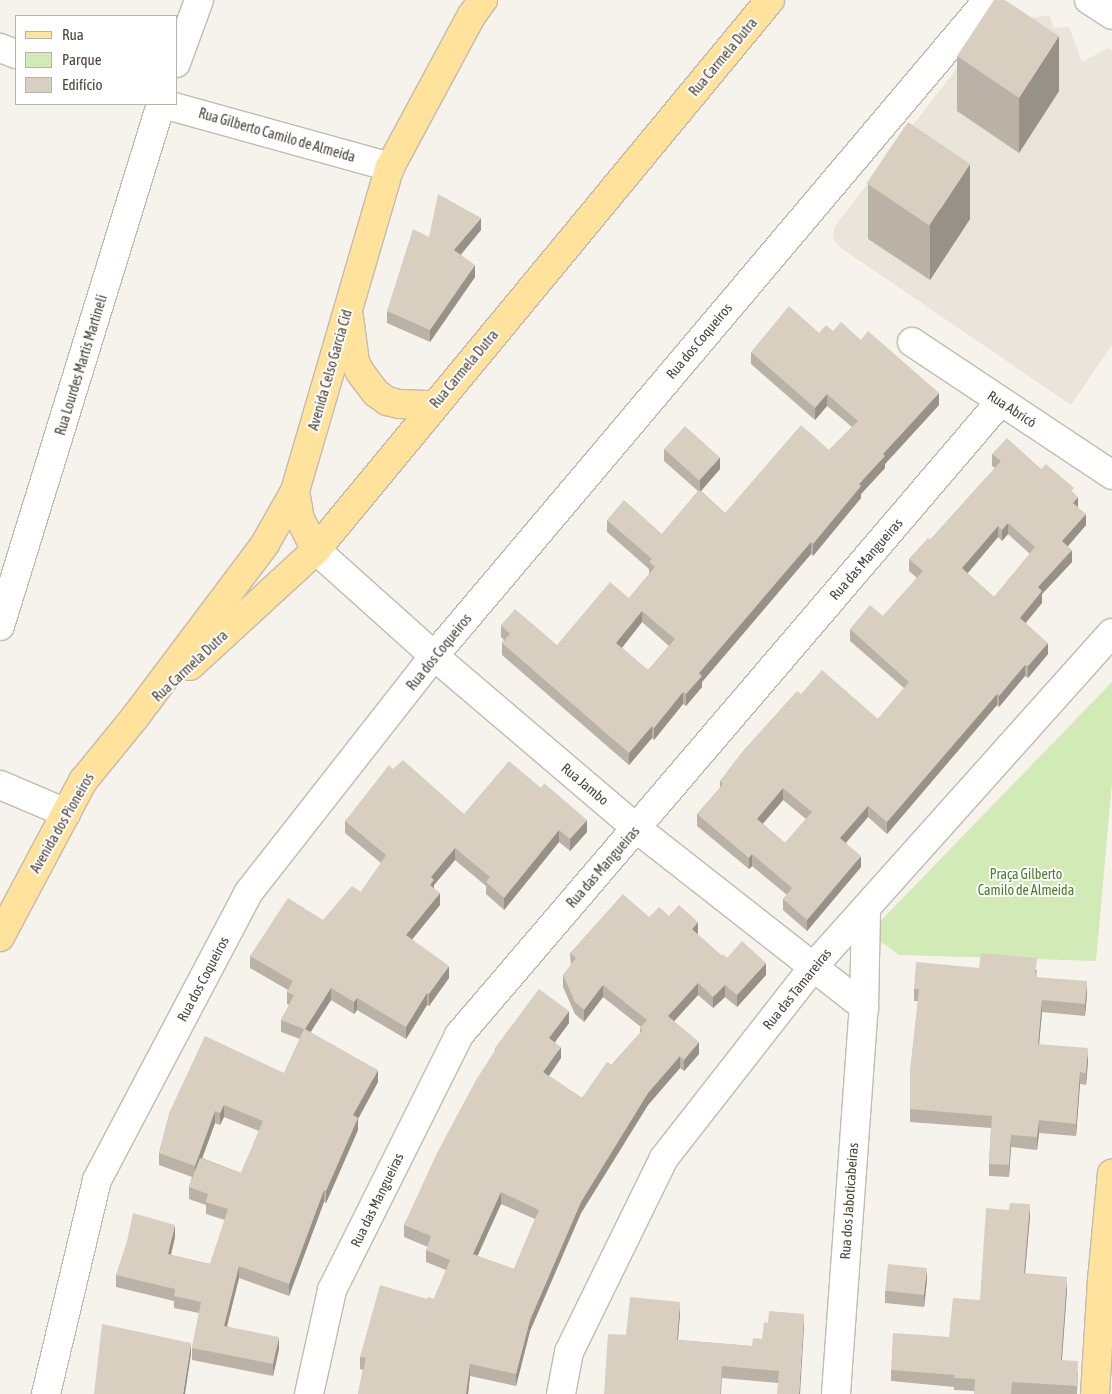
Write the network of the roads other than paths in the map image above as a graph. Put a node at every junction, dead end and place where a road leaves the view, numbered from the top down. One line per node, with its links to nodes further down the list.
1 (199, 0): 9 (street)
2 (483, 0): 12 (main road, Avenida Celso Garcia Cid)
3 (770, 0): 16 (main road, Rua Carmela Dutra)
4 (988, 0): 22 (street, Rua dos Coqueiros)
5 (1089, 0): 6 (street)
6 (1112, 15)
7 (0, 48): 8 (street)
8 (15, 54)
9 (178, 58)
10 (162, 105): 20 (street, Rua Lourdes Martis Martineli)
11 (166, 105): 12 (street, Rua Gilberto Camilo de Almeida)
12 (390, 167): 13 (main road, Avenida Celso Garcia Cid)
13 (348, 306): 16 (main road); 18 (main road, Avenida Celso Garcia Cid)
14 (912, 342): 15 (street, Rua Abricó)
15 (1000, 402): 17 (street, Rua Abricó); 26 (street, Rua das Mangueiras)
16 (434, 405): 19 (main road, Rua Carmela Dutra)
17 (1112, 474)
18 (295, 491): 19 (main road); 23 (main road, Avenida Celso Garcia Cid)
19 (316, 550): 22 (street, Rua Jambo); 23 (main road, Rua Carmela Dutra)
20 (0, 626)
21 (1109, 642): 27 (street, Rua das Tamareiras)
22 (434, 656): 26 (street, Rua Jambo); 32 (street, Rua dos Coqueiros)
23 (136, 716): 25 (main road, Avenida dos Pioneiros)
24 (0, 785): 25 (street)
25 (66, 813): 28 (main road, Avenida dos Pioneiros)
26 (636, 828): 29 (street, Rua Jambo); 33 (street, Rua das Mangueiras)
27 (866, 908): 29 (street, Rua das Tamareiras); 30 (street, Rua dos Jaboticabeiras)
28 (0, 937)
29 (813, 967): 30 (street, Rua Jambo); 34 (street, Rua das Tamareiras)
30 (864, 1007): 35 (street, Rua dos Jaboticabeiras)
31 (1112, 1173): 36 (main road)
32 (46, 1394)
33 (309, 1394)
34 (561, 1394)
35 (836, 1394)
36 (1096, 1394)

